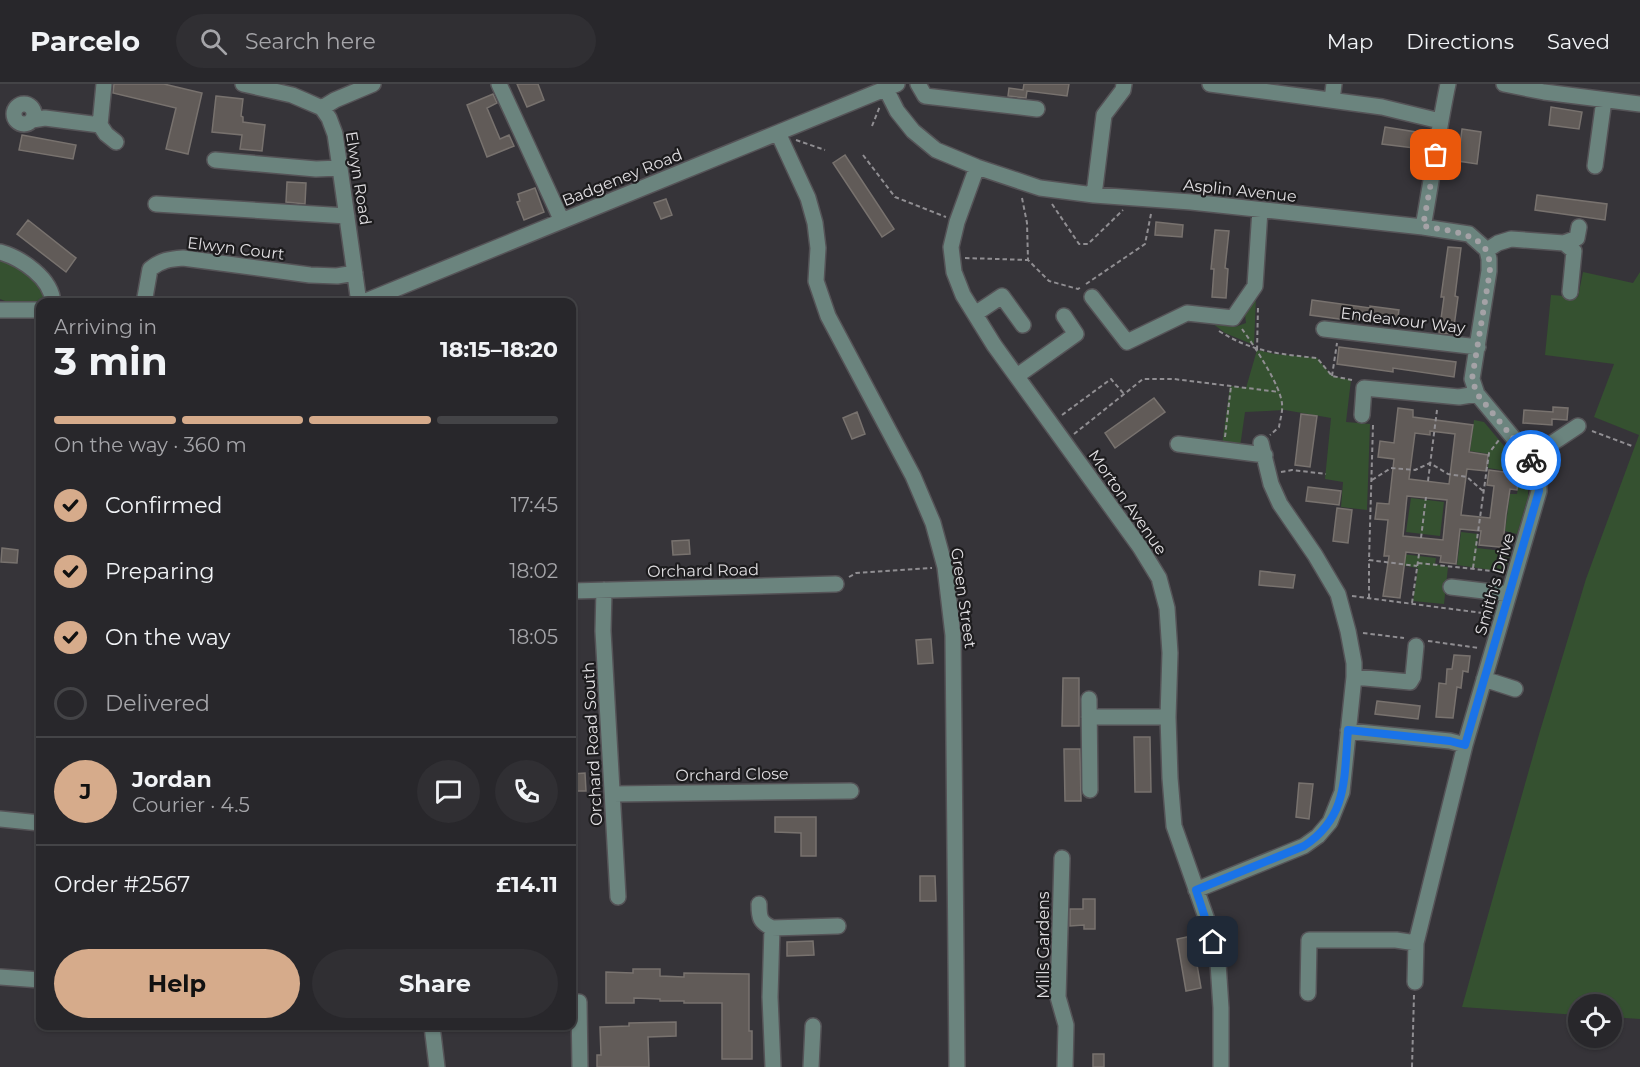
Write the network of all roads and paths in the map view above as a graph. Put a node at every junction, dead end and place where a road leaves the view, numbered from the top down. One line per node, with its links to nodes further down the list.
1 (104, 84): 21 (street)
2 (243, 84): 13 (street)
3 (373, 84): 17 (street)
4 (499, 84): 38 (street)
5 (918, 84): 18 (street)
6 (1124, 84): 32 (street)
7 (1210, 84): 11 (street)
8 (1334, 84): 14 (street)
9 (1448, 84): 20 (street)
10 (1504, 84): 15 (street)
11 (1228, 85): 14 (street)
12 (892, 87): 22 (street, Badgeney Road); 28 (street, Asplin Avenue)
13 (293, 90): 17 (street)
14 (1332, 100): 20 (street)
15 (1604, 100): 16 (street); 27 (street)
16 (1640, 104)
17 (322, 108): 29 (street, Elwyn Road)
18 (1037, 109)
19 (32, 120): 21 (street)
20 (1440, 122): 40 (street)
21 (99, 125): 23 (street)
22 (778, 133): 24 (path); 38 (street, Badgeney Road); 94 (street, Green Street)
23 (116, 142)
24 (825, 150)
25 (863, 155): 39 (path)
26 (215, 160): 29 (street)
27 (1595, 166)
28 (977, 167): 30 (street, Asplin Avenue); 39 (street, Morton Avenue)
29 (340, 168): 37 (street, Elwyn Road)
30 (1019, 181): 31 (street, Asplin Avenue); 46 (path)
31 (1040, 188): 32 (street, Asplin Avenue); 33 (path)
32 (1094, 195): 33 (street, Asplin Avenue)
33 (1136, 198): 34 (street, Asplin Avenue)
34 (1153, 199): 36 (street, Asplin Avenue); 46 (path)
35 (156, 204): 37 (street)
36 (1260, 210): 40 (street, Asplin Avenue); 48 (street)
37 (347, 216): 47 (street, Elwyn Road)
38 (562, 221): 54 (street, Badgeney Road)
39 (957, 222): 45 (street, Morton Avenue)
40 (1423, 226): 43 (street, Asplin Avenue)
41 (1579, 227): 42 (street)
42 (1564, 243): 43 (street); 49 (street)
43 (1487, 250): 63 (street)
44 (0, 252): 51 (street)
45 (952, 257): 46 (path); 57 (street, Morton Avenue)
46 (1028, 260)
47 (355, 273): 52 (street, Elwyn Court); 53 (street, Elwyn Road)
48 (1255, 286): 59 (street); 64 (path)
49 (1570, 292)
50 (1092, 297): 59 (street)
51 (52, 298)
52 (145, 298)
53 (359, 298)
54 (372, 298)
55 (0, 310): 56 (street)
56 (36, 310)
57 (975, 314): 60 (street); 65 (street, Morton Avenue)
58 (1064, 316): 65 (street)
59 (1233, 318): 64 (path)
60 (1023, 325)
61 (1214, 328): 64 (path)
62 (1331, 329): 63 (street, Endeavour Way); 66 (path)
63 (1478, 347): 71 (street)
64 (1257, 350): 66 (path); 69 (path)
65 (1017, 376): 74 (street, Morton Avenue)
66 (1332, 376): 68 (path)
67 (1231, 386): 69 (path); 70 (path); 81 (path)
68 (1364, 388): 72 (street); 73 (street)
69 (1279, 392): 80 (path)
70 (1124, 394): 74 (path); 77 (path)
71 (1477, 394): 72 (street); 76 (street, Smith's Drive)
72 (1439, 395): 83 (path)
73 (1362, 415): 86 (path)
74 (1050, 424): 77 (street, Morton Avenue)
75 (1578, 426): 79 (path); 82 (street)
76 (1506, 431): 82 (street, Smith's Drive); 88 (path)
77 (1064, 442): 112 (street, Morton Avenue)
78 (1178, 444): 81 (street)
79 (1632, 446)
80 (1263, 449): 81 (street); 84 (street)
81 (1223, 450)
82 (1530, 458): 96 (street, Smith's Drive)
83 (1430, 463): 86 (path); 87 (path); 88 (path)
84 (1269, 474): 85 (path); 101 (street)
85 (1326, 474)
86 (1372, 480): 92 (path)
87 (1428, 481)
88 (1484, 492): 95 (path)
89 (1426, 498): 90 (path)
90 (1421, 538)
91 (1419, 554): 93 (path)
92 (1369, 560): 93 (path); 103 (path)
93 (1418, 565): 95 (path); 104 (path)
94 (945, 567): 97 (path); 138 (street, Green Street)
95 (1473, 568): 96 (path)
96 (1516, 574): 102 (street, Smith's Drive)
97 (836, 584): 99 (street, Orchard Road)
98 (1451, 586): 102 (street)
99 (604, 590): 100 (street, Orchard Road); 117 (street, Orchard Road South)
100 (576, 591)
101 (1338, 594): 103 (path); 107 (street)
102 (1509, 594): 105 (street, Smith's Drive)
103 (1369, 598): 104 (path)
104 (1412, 603): 105 (path)
105 (1503, 616): 108 (street, Smith's Drive)
106 (1416, 646): 107 (street)
107 (1353, 677): 113 (street)
108 (1484, 679): 109 (street); 114 (street, Smith's Drive)
109 (1515, 689)
110 (1089, 699): 111 (street)
111 (1089, 717): 112 (street); 116 (street)
112 (1168, 717): 121 (street, Morton Avenue)
113 (1348, 730): 114 (street); 121 (street)
114 (1465, 745): 126 (street, Smith's Drive)
115 (851, 790): 117 (street, Orchard Close)
116 (1090, 790)
117 (613, 794): 122 (street, Orchard Road South)
118 (0, 819): 119 (street)
119 (36, 823)
120 (1062, 858): 139 (street, Mills Gardens)
121 (1196, 890): 140 (street, Morton Avenue)
122 (618, 897)
123 (759, 904): 125 (street)
124 (838, 926): 125 (street)
125 (772, 928): 136 (street)
126 (1416, 943): 129 (street, Smith's Drive); 130 (street)
127 (0, 976): 128 (street)
128 (36, 980)
129 (1415, 982): 141 (path)
130 (1308, 993)
131 (579, 1002): 135 (street)
132 (813, 1026): 137 (street)
133 (432, 1030): 134 (street)
134 (436, 1067)
135 (580, 1067)
136 (774, 1067)
137 (811, 1067)
138 (957, 1067)
139 (1065, 1067)
140 (1221, 1067)
141 (1412, 1067)

